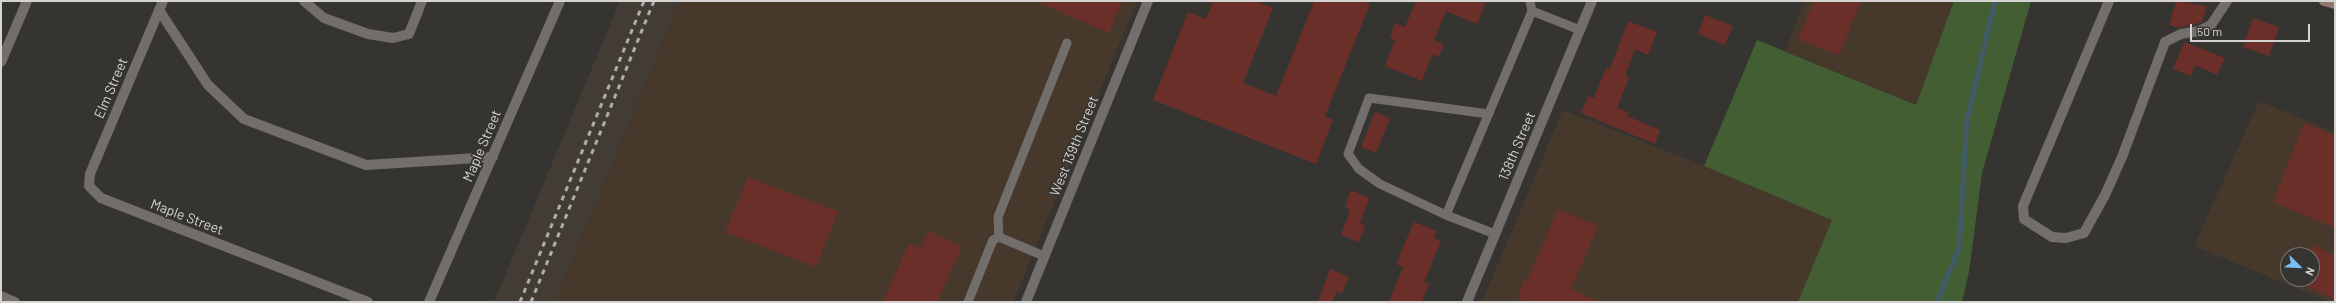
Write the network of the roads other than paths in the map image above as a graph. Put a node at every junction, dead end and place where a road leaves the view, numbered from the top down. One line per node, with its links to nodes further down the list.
1 (27, 1): 16 (street)
2 (304, 1): 3 (street)
3 (422, 1)
4 (560, 1): 18 (street, Maple Street)
5 (1148, 1): 23 (street, West 139th Street)
6 (1530, 1): 13 (lane)
7 (1592, 1): 14 (street, 138th Street)
8 (2109, 1): 9 (street)
9 (2227, 1)
10 (2324, 1): 11 (main road)
11 (2335, 4)
12 (161, 5): 18 (street); 19 (street, Elm Street)
13 (1532, 11): 14 (lane); 17 (lane)
14 (1580, 30): 21 (street, 138th Street)
15 (1067, 43): 22 (lane)
16 (1, 62)
17 (1489, 114): 20 (lane); 20 (lane)
18 (493, 157): 27 (street, Maple Street)
19 (90, 186): 26 (street, Maple Street)
20 (1446, 215): 21 (lane)
21 (1495, 234): 30 (street, 138th Street)
22 (999, 237): 23 (lane); 28 (lane)
23 (1044, 256): 29 (street, West 139th Street)
24 (1, 296): 25 (street)
25 (15, 302)
26 (368, 302)
27 (429, 302)
28 (968, 302)
29 (1026, 302)
30 (1467, 302)

